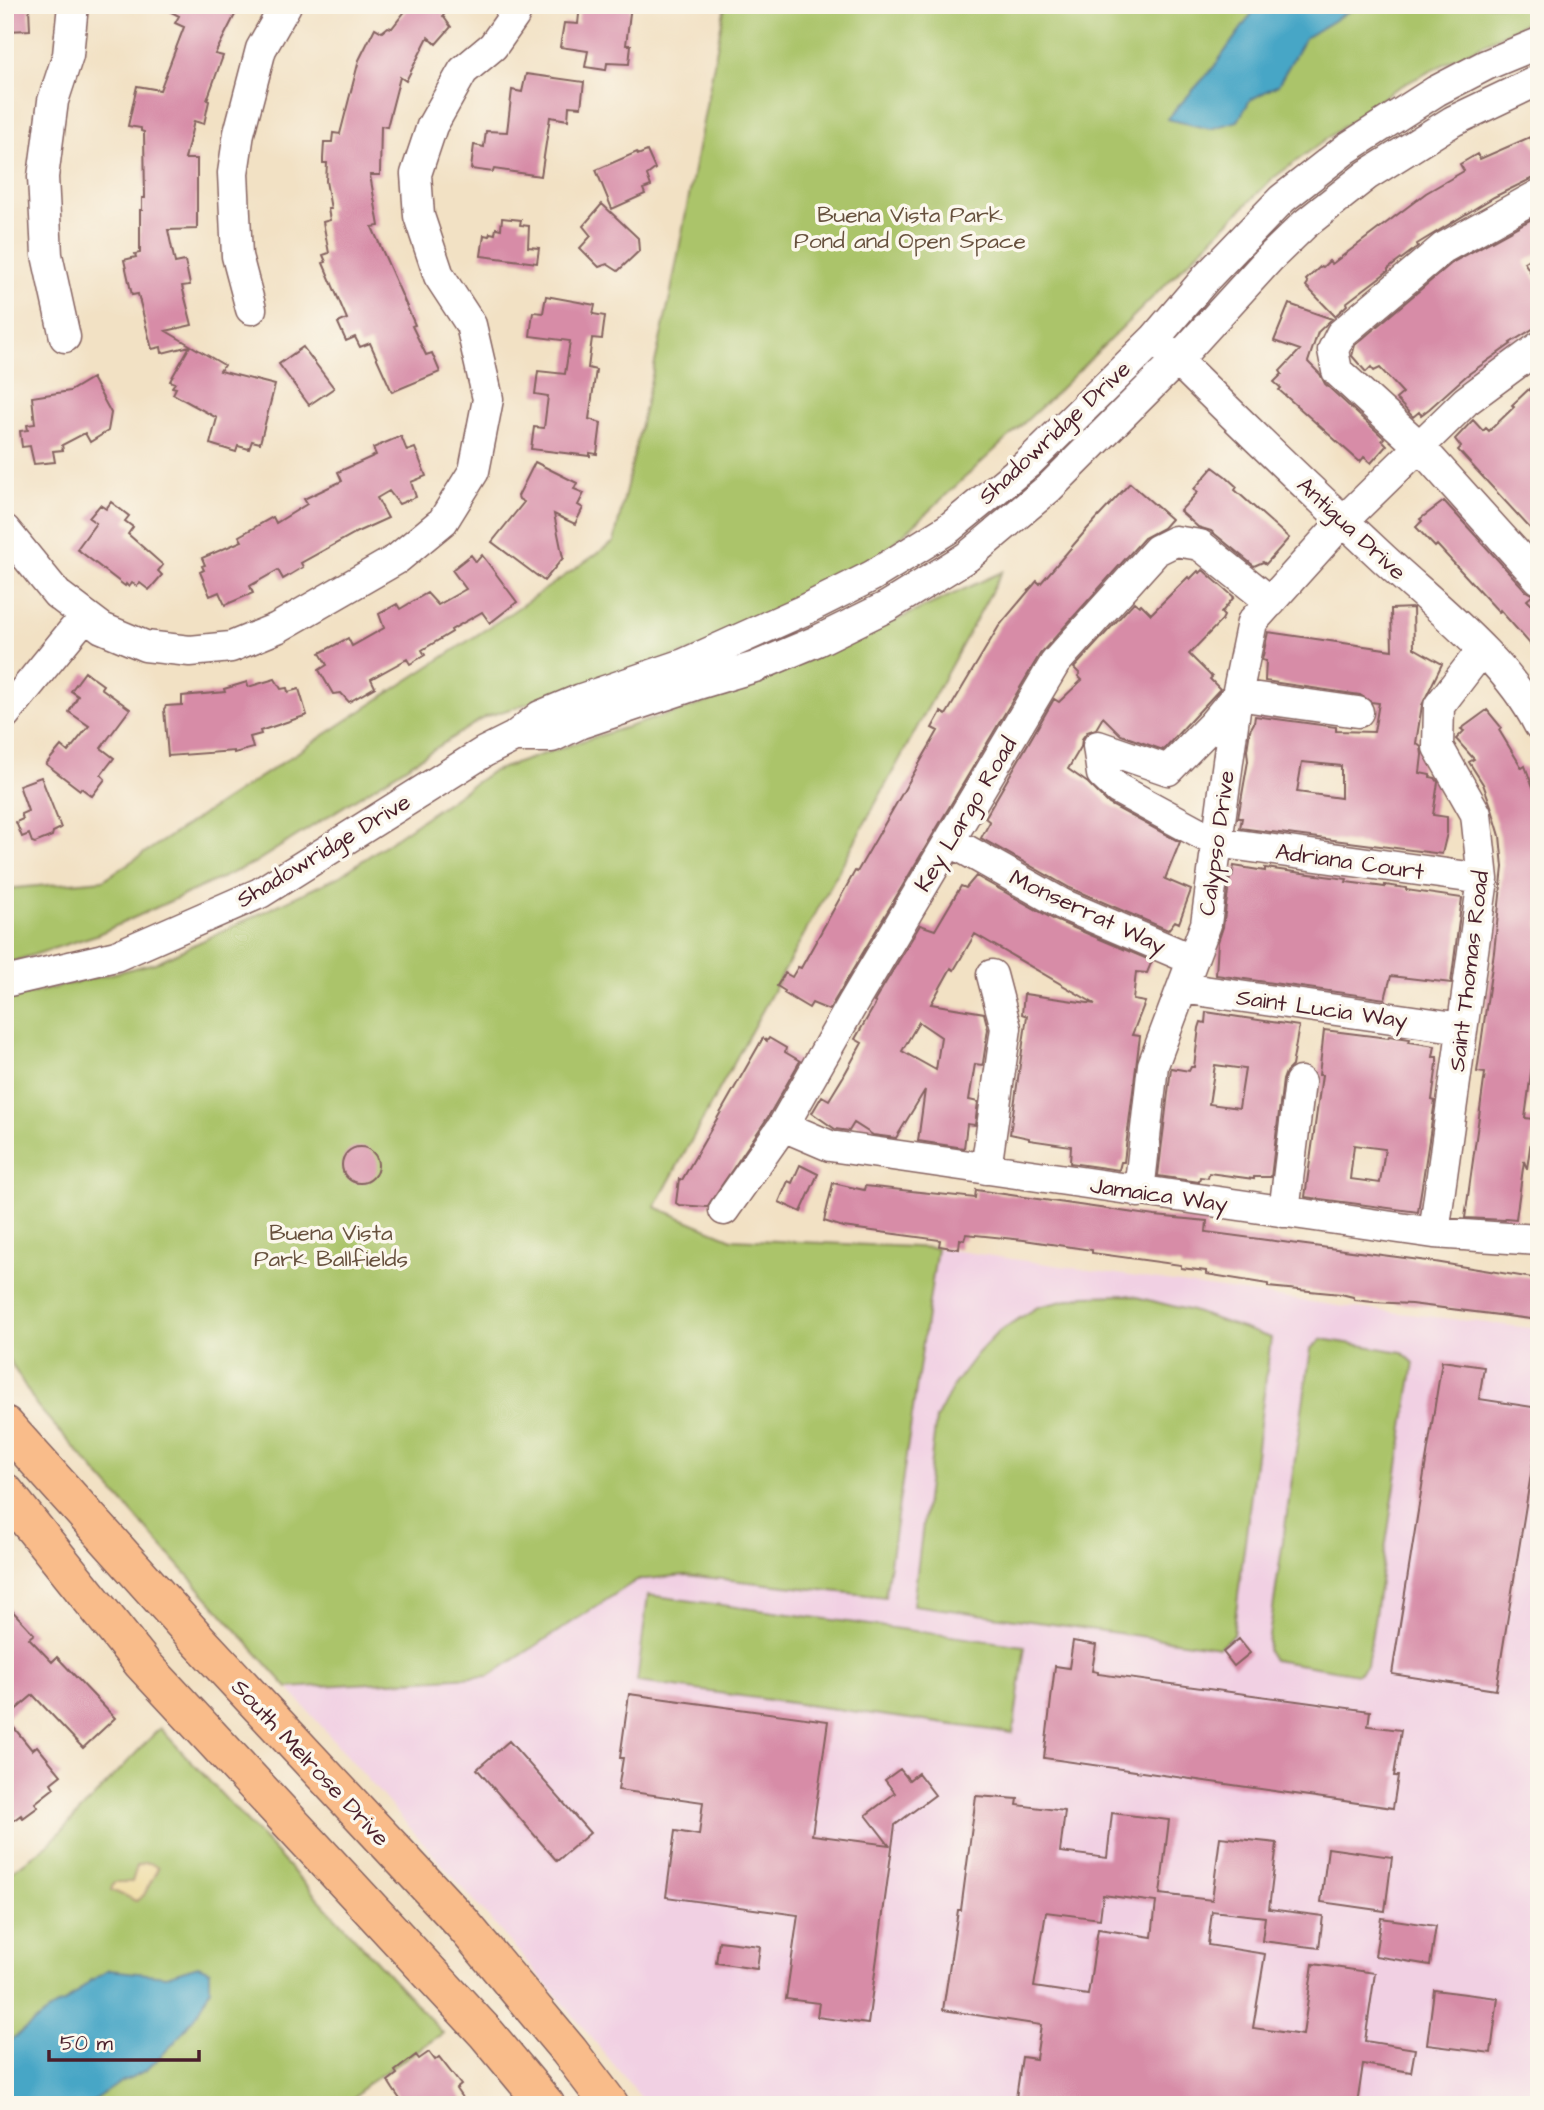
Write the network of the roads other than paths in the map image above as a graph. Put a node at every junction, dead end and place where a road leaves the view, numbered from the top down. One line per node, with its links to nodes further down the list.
1 (73, 5): 8 (street)
2 (286, 5): 7 (street)
3 (519, 5): 17 (street)
4 (1539, 43): 9 (street, Shadowridge Drive)
5 (1539, 80): 10 (street, Shadowridge Drive)
6 (1539, 195): 12 (street)
7 (251, 309)
8 (65, 337)
9 (1155, 338): 10 (street, Antigua Drive); 23 (street, Shadowridge Drive)
10 (1177, 360): 13 (street, Antigua Drive); 23 (street, Shadowridge Drive)
11 (1534, 360): 12 (street, Calypso Drive)
12 (1420, 447): 13 (street, Calypso Drive); 15 (street)
13 (1343, 521): 16 (street, Calypso Drive); 18 (street, Antigua Drive)
14 (5, 530): 17 (street)
15 (1539, 579)
16 (1270, 602): 19 (street, Calypso Drive); 24 (street, Key Largo Road)
17 (85, 615): 21 (street)
18 (1482, 650): 22 (street, Antigua Drive); 26 (street, Saint Thomas Road)
19 (1237, 695): 20 (street); 25 (street, Calypso Drive); 25 (street)
20 (1358, 712)
21 (5, 714)
22 (1539, 725)
23 (514, 737): 29 (street, Shadowridge Drive)
24 (950, 841): 27 (street, Monserrat Way); 33 (street, Key Largo Road)
25 (1216, 842): 26 (street, Adriana Court); 27 (street, Calypso Drive)
26 (1483, 879): 31 (street, Saint Thomas Road)
27 (1191, 959): 30 (street, Calypso Drive)
28 (992, 975): 34 (street)
29 (5, 982)
30 (1182, 988): 31 (street, Saint Lucia Way); 35 (street, Calypso Drive)
31 (1462, 1028): 38 (street, Saint Thomas Road)
32 (1300, 1082): 37 (street)
33 (783, 1126): 34 (street, Jamaica Way); 36 (street, Key Largo Road)
34 (986, 1169): 35 (street, Jamaica Way)
35 (1139, 1192): 37 (street, Jamaica Way)
36 (724, 1210)
37 (1284, 1212): 38 (street, Jamaica Way)
38 (1434, 1233): 39 (street, Jamaica Way)
39 (1539, 1240)
40 (5, 1425): 43 (main road, South Melrose Drive)
41 (5, 1492): 42 (main road)
42 (546, 2105)
43 (610, 2105)

